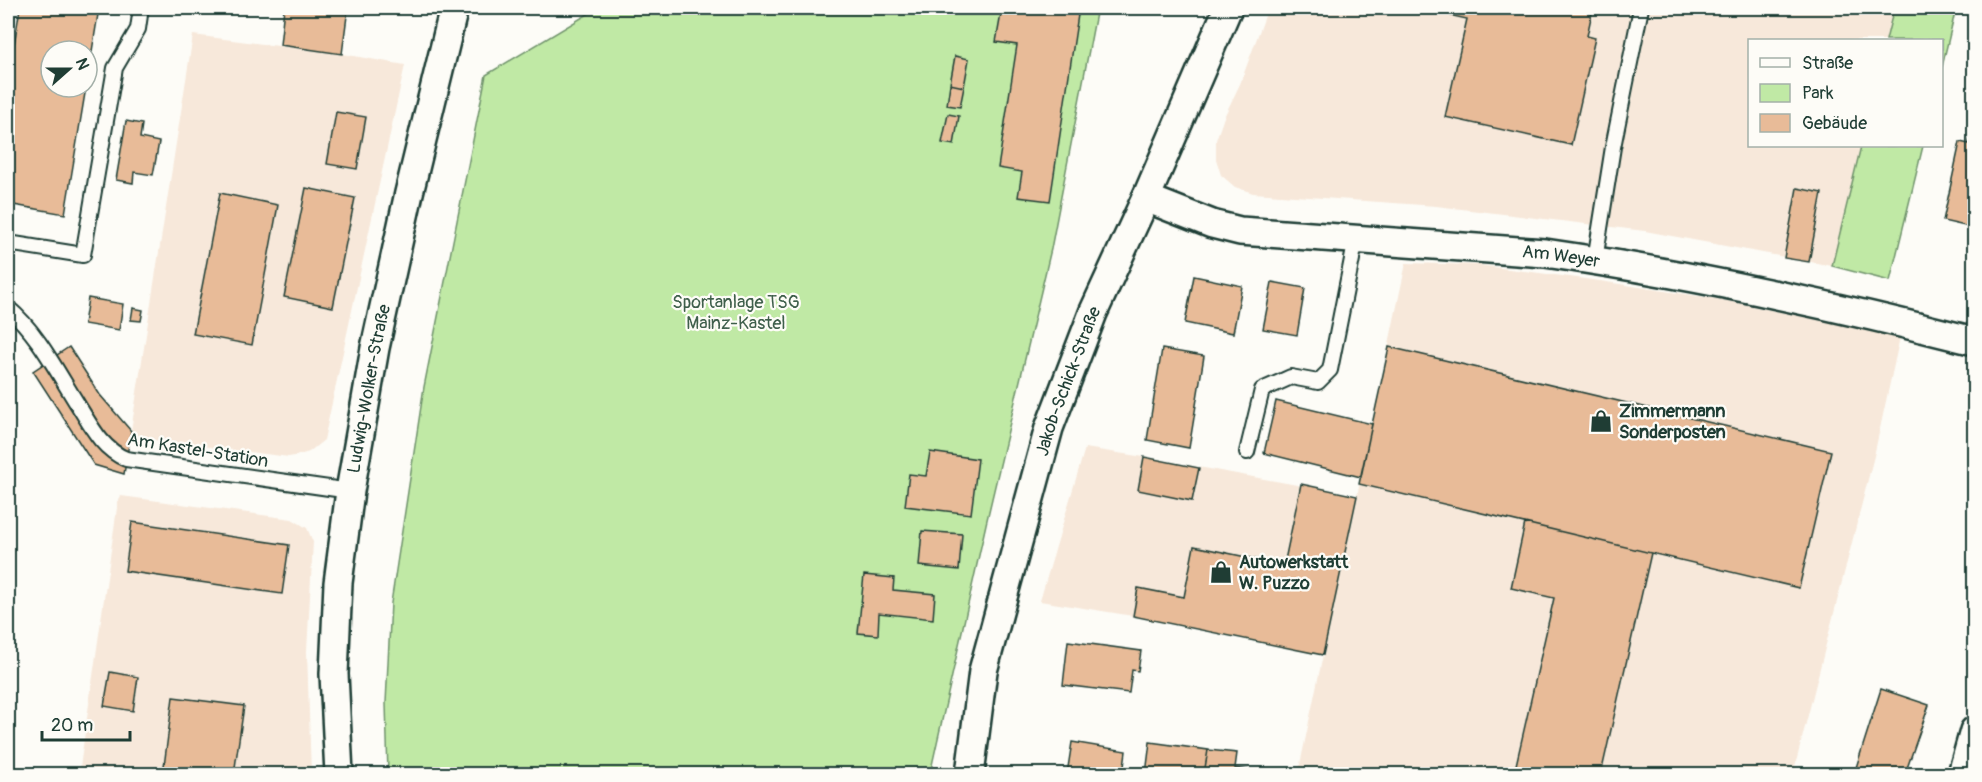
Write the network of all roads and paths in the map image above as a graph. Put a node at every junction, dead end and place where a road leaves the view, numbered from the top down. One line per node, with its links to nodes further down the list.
1 (141, 8): 7 (lane)
2 (454, 8): 12 (street, Ludwig-Wolker-Straße)
3 (1228, 8): 5 (street, Jakob-Schick-Straße)
4 (1641, 8): 8 (lane)
5 (1146, 198): 6 (street, Am Weyer); 15 (street, Jakob-Schick-Straße)
6 (1356, 239): 8 (street, Am Weyer); 11 (lane)
7 (8, 243)
8 (1595, 260): 10 (street, Am Weyer)
9 (8, 308): 12 (lane, Am Kastel-Station)
10 (1974, 341)
11 (1247, 452)
12 (350, 491): 14 (street, Ludwig-Wolker-Straße)
13 (1974, 731): 16 (street)
14 (339, 774)
15 (969, 774)
16 (1962, 774)

